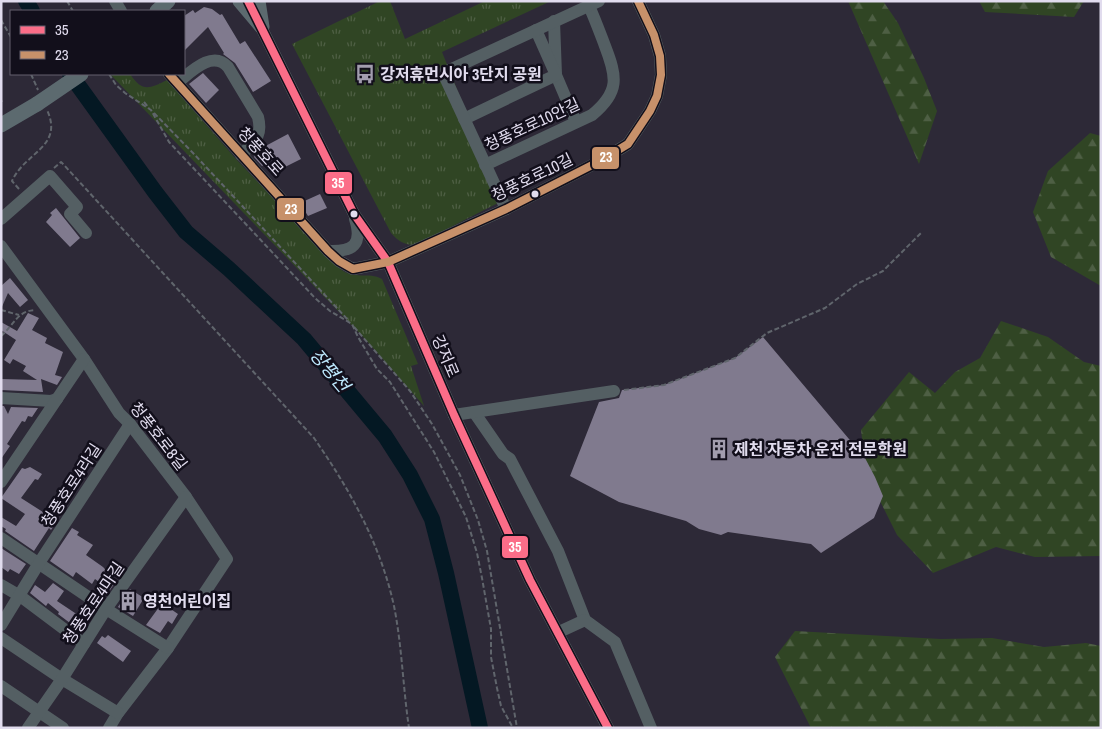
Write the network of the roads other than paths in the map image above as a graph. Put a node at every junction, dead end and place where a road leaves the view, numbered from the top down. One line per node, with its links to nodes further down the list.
1 (240, 1): 7 (main road)
2 (248, 1): 7 (street, 강저로)
3 (258, 1): 7 (main road)
4 (638, 1): 18 (street, 청풍호로10길)
5 (594, 4): 6 (street, 청풍호로10안길); 14 (street, 청풍호로10안길)
6 (554, 21): 8 (street, 청풍호로10안길); 11 (street)
7 (262, 27): 19 (street, 강저로)
8 (536, 30): 11 (street); 13 (street, 청풍호로10안길)
9 (185, 72): 16 (street)
10 (79, 75): 15 (main road, bridge)
11 (556, 75): 13 (street, 청풍호로10안길); 14 (street)
12 (173, 78): 16 (street, 청풍호로)
13 (464, 119): 17 (street, 청풍호로10안길)
14 (576, 122): 17 (street, 청풍호로10안길)
15 (1, 125)
16 (241, 156): 23 (street, 청풍호로)
17 (485, 165): 18 (street, 청풍호로10안길)
18 (506, 209): 24 (street, 청풍호로10길)
19 (354, 214): 23 (street); 24 (street, 강저로)
20 (1, 219): 21 (street)
21 (86, 233)
22 (1, 246): 25 (street, 청풍호로8길)
23 (328, 251): 24 (street, 청풍호로)
24 (388, 262): 30 (street, 강저로)
25 (84, 359): 28 (street); 31 (street, 청풍호로8길)
26 (614, 391): 29 (street)
27 (1, 398): 28 (street)
28 (57, 399): 32 (street)
29 (474, 412): 30 (street); 39 (street)
30 (454, 415): 41 (street, 강저로)
31 (130, 424): 33 (street, 청풍호로8길); 35 (street, 청풍호로4라길)
32 (1, 482)
33 (186, 497): 38 (street, 청풍호로4마길); 44 (street, 청풍호로8길)
34 (1, 538): 35 (street)
35 (39, 563): 37 (street, 청풍호로4라길); 38 (street)
36 (1, 584): 37 (street)
37 (20, 596): 40 (street, 청풍호로4라길); 43 (street)
38 (106, 609): 43 (street, 청풍호로4마길); 44 (street)
39 (585, 620): 41 (street); 53 (street)
40 (1, 625)
41 (559, 632): 52 (street, 강저로)
42 (1, 638): 45 (street)
43 (84, 644): 45 (street, 청풍호로4마길)
44 (168, 648): 48 (street, 청풍호로8길)
45 (62, 679): 47 (street, 청풍호로4마길); 48 (street)
46 (1, 686): 47 (street)
47 (39, 712): 49 (street, 청풍호로4마길); 50 (street)
48 (118, 713): 51 (street, 청풍호로8길)
49 (28, 728)
50 (63, 728)
51 (109, 728)
52 (608, 728)
53 (651, 728)

